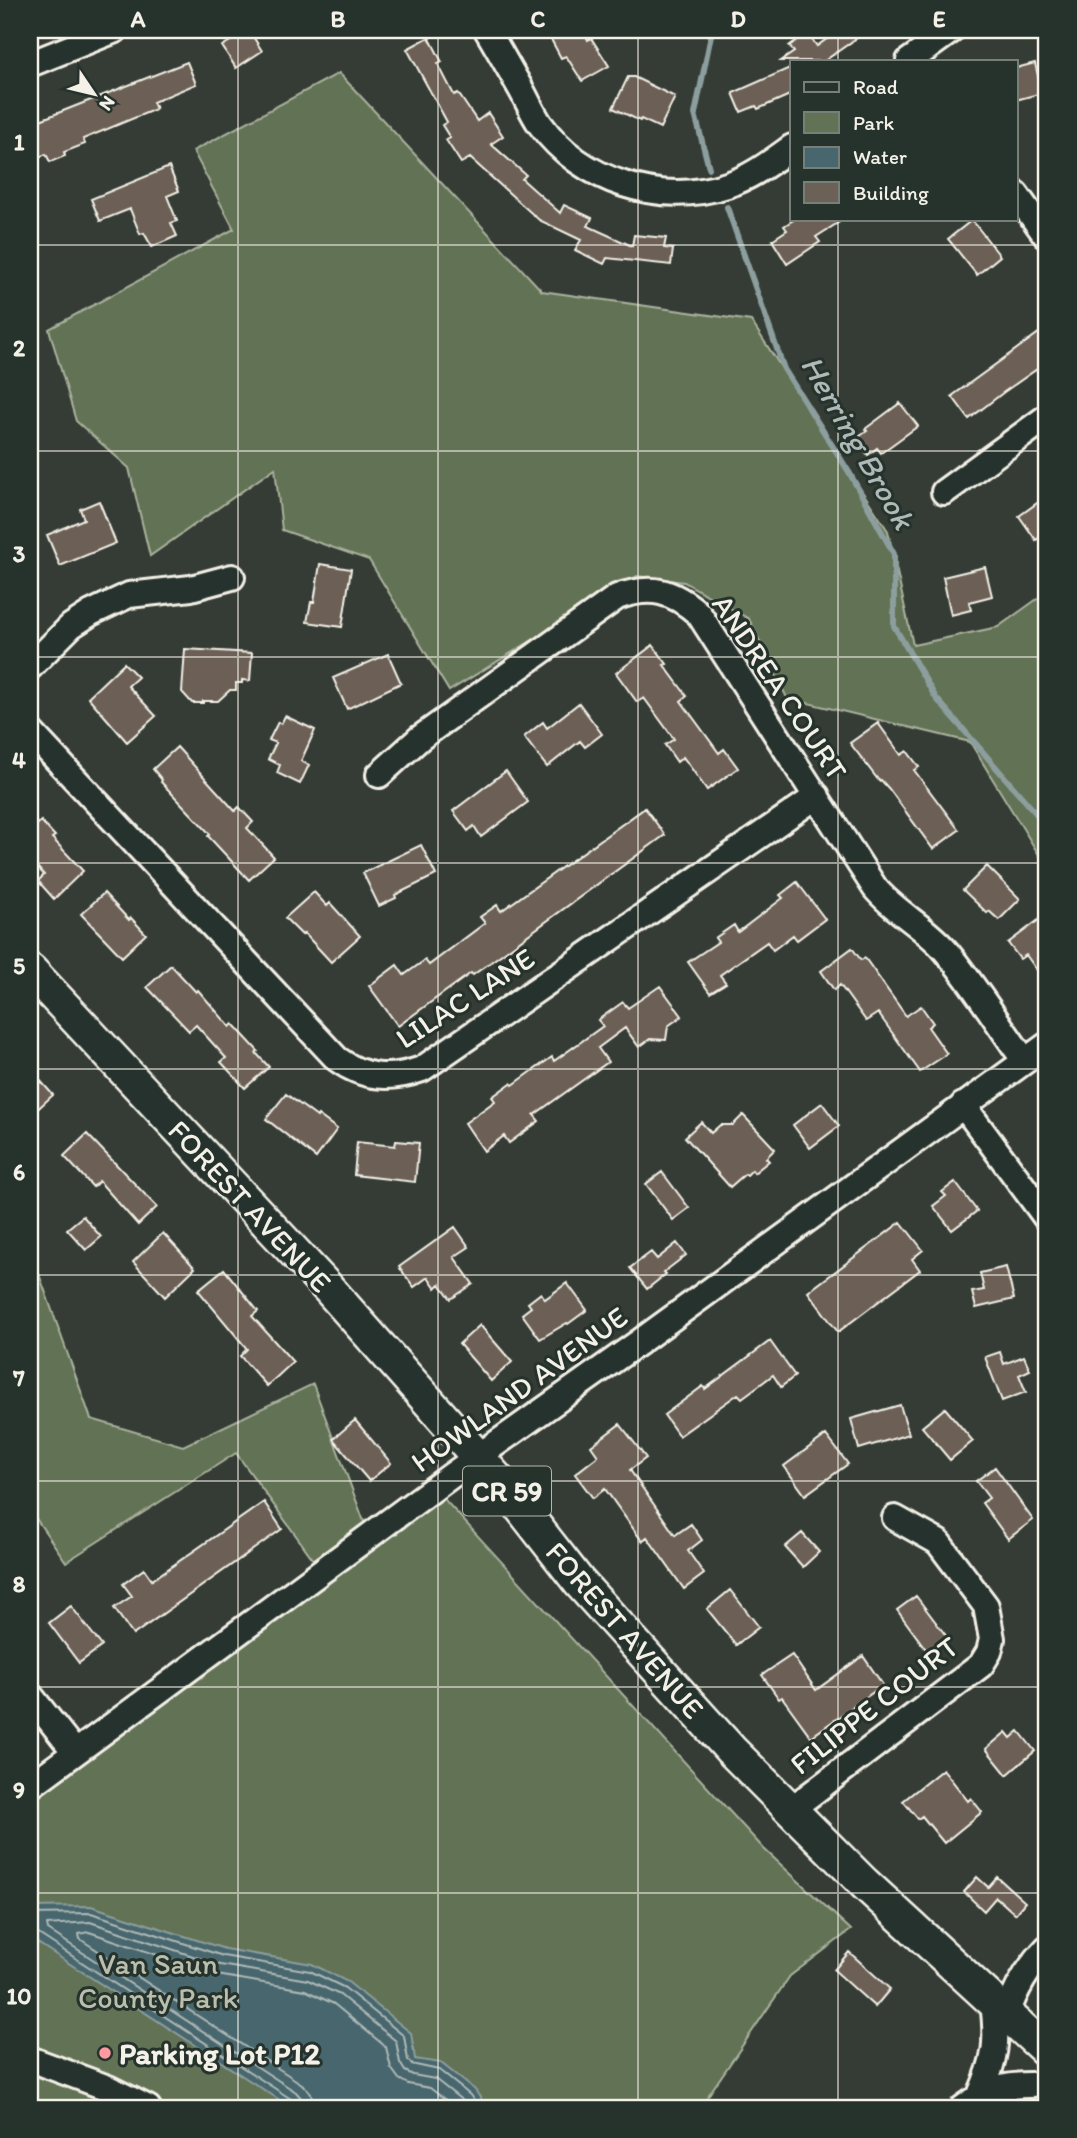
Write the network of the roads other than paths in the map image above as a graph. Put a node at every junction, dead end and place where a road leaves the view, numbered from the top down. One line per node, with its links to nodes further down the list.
1 (115, 30): 5 (street)
2 (487, 30): 6 (street)
3 (952, 30): 4 (street)
4 (915, 60)
5 (30, 64)
6 (790, 149)
7 (1018, 197): 8 (street)
8 (1047, 237)
9 (1047, 417): 10 (street)
10 (944, 492)
11 (232, 577): 12 (street)
12 (30, 667)
13 (30, 731): 15 (street, LILAC LANE)
14 (379, 775): 15 (street, ANDREA COURT)
15 (817, 796): 18 (street, ANDREA COURT)
16 (30, 970): 21 (main road, FOREST AVENUE / CR 59)
17 (1047, 1045): 18 (street, HOWLAND AVENUE)
18 (1025, 1061): 19 (street, HOWLAND AVENUE)
19 (963, 1105): 20 (street); 21 (street, HOWLAND AVENUE)
20 (1047, 1219)
21 (478, 1456): 24 (street, HOWLAND AVENUE); 26 (main road, FOREST AVENUE / CR 59)
22 (895, 1518): 26 (street, FILIPPE COURT)
23 (30, 1695): 24 (street)
24 (75, 1752): 25 (street, HOWLAND AVENUE)
25 (30, 1786)
26 (790, 1810): 28 (main road, FOREST AVENUE / CR 59)
27 (1047, 1948): 28 (street)
28 (1000, 2009): 29 (main road, FOREST AVENUE / CR 59); 32 (street)
29 (1047, 2051)
30 (30, 2059): 33 (street)
31 (1047, 2085): 32 (street)
32 (971, 2102)
33 (148, 2108)

